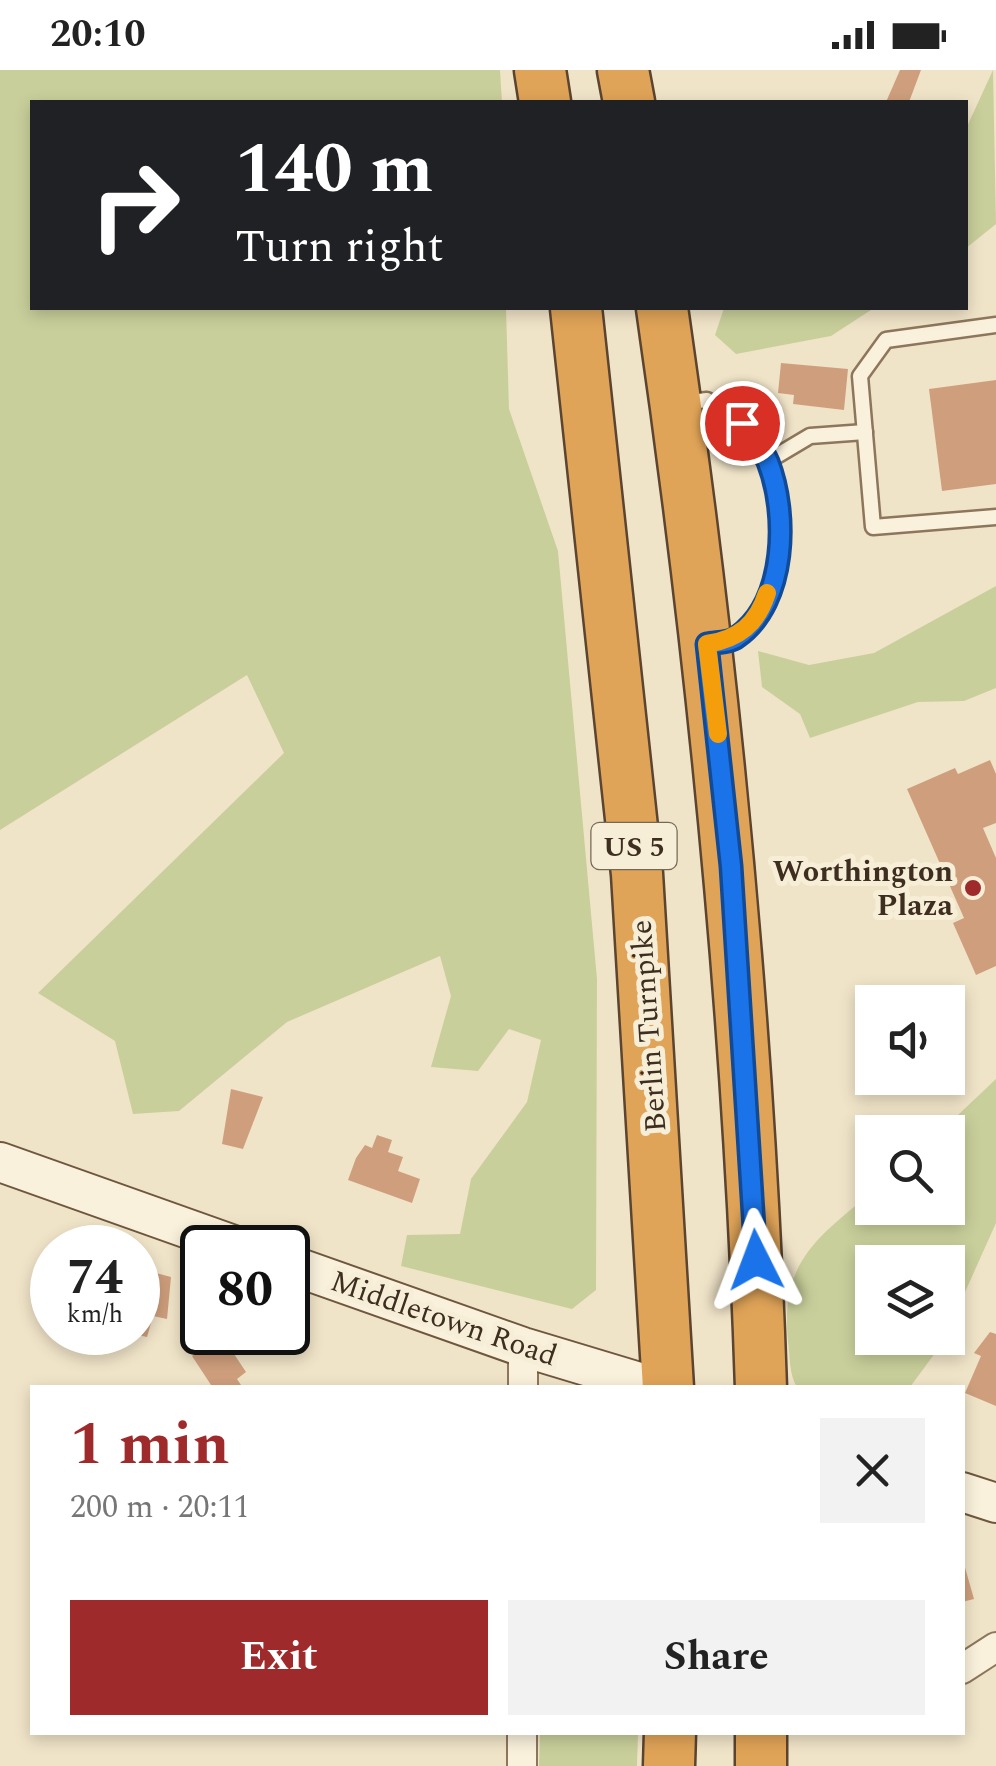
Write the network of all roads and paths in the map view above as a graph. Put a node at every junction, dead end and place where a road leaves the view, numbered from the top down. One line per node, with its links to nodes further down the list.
1 (540, 70): 3 (highway)
2 (623, 70): 4 (highway)
3 (545, 100)
4 (629, 100)
5 (576, 310): 19 (highway, Berlin Turnpike / US 5)
6 (662, 310): 8 (highway)
7 (996, 326): 9 (lane)
8 (676, 403): 10 (lane); 12 (highway)
9 (865, 432): 10 (lane); 11 (lane)
10 (768, 461): 12 (lane)
11 (996, 517)
12 (707, 644): 20 (highway)
13 (0, 1162): 14 (main road)
14 (180, 1226)
15 (310, 1272): 16 (main road, Middletown Road)
16 (523, 1347): 17 (street); 18 (main road, Middletown Road)
17 (522, 1385)
18 (649, 1385)
19 (668, 1385)
20 (760, 1385)
21 (965, 1493): 22 (main road)
22 (996, 1503)
23 (996, 1647): 24 (street)
24 (965, 1667)
25 (522, 1735): 28 (street)
26 (670, 1735): 29 (highway)
27 (761, 1735): 30 (highway)
28 (522, 1766)
29 (669, 1766)
30 (761, 1766)

